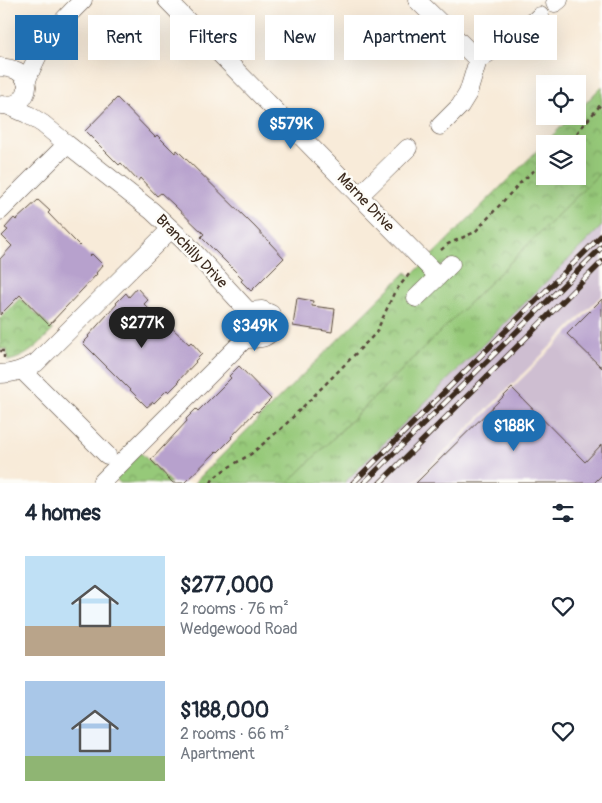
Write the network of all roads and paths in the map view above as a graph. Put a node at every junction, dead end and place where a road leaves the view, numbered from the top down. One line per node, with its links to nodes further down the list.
1 (83, 0): 4 (street)
2 (167, 0): 19 (street, Marne Drive)
3 (417, 0): 5 (street)
4 (68, 15)
5 (474, 56)
6 (16, 60): 9 (street)
7 (36, 60): 10 (street)
8 (478, 60): 14 (street)
9 (4, 68): 10 (street)
10 (26, 85): 12 (street); 13 (street, Branchilly Drive)
11 (602, 103): 15 (path)
12 (4, 105): 13 (street, Branchilly Drive)
13 (43, 124): 16 (street, Branchilly Drive)
14 (440, 126)
15 (576, 135)
16 (67, 144): 20 (street); 21 (street, Branchilly Drive)
17 (408, 148): 19 (street)
18 (536, 169): 22 (path)
19 (359, 196): 22 (street, Marne Drive)
20 (0, 211)
21 (171, 229): 28 (street); 30 (street, Branchilly Drive)
22 (425, 263): 24 (street, Marne Drive); 31 (path)
23 (451, 264): 24 (street)
24 (438, 276): 25 (street)
25 (416, 298)
26 (0, 351): 27 (path)
27 (2, 369): 28 (street)
28 (22, 370): 29 (street)
29 (107, 456)
30 (101, 483)
31 (211, 483)

